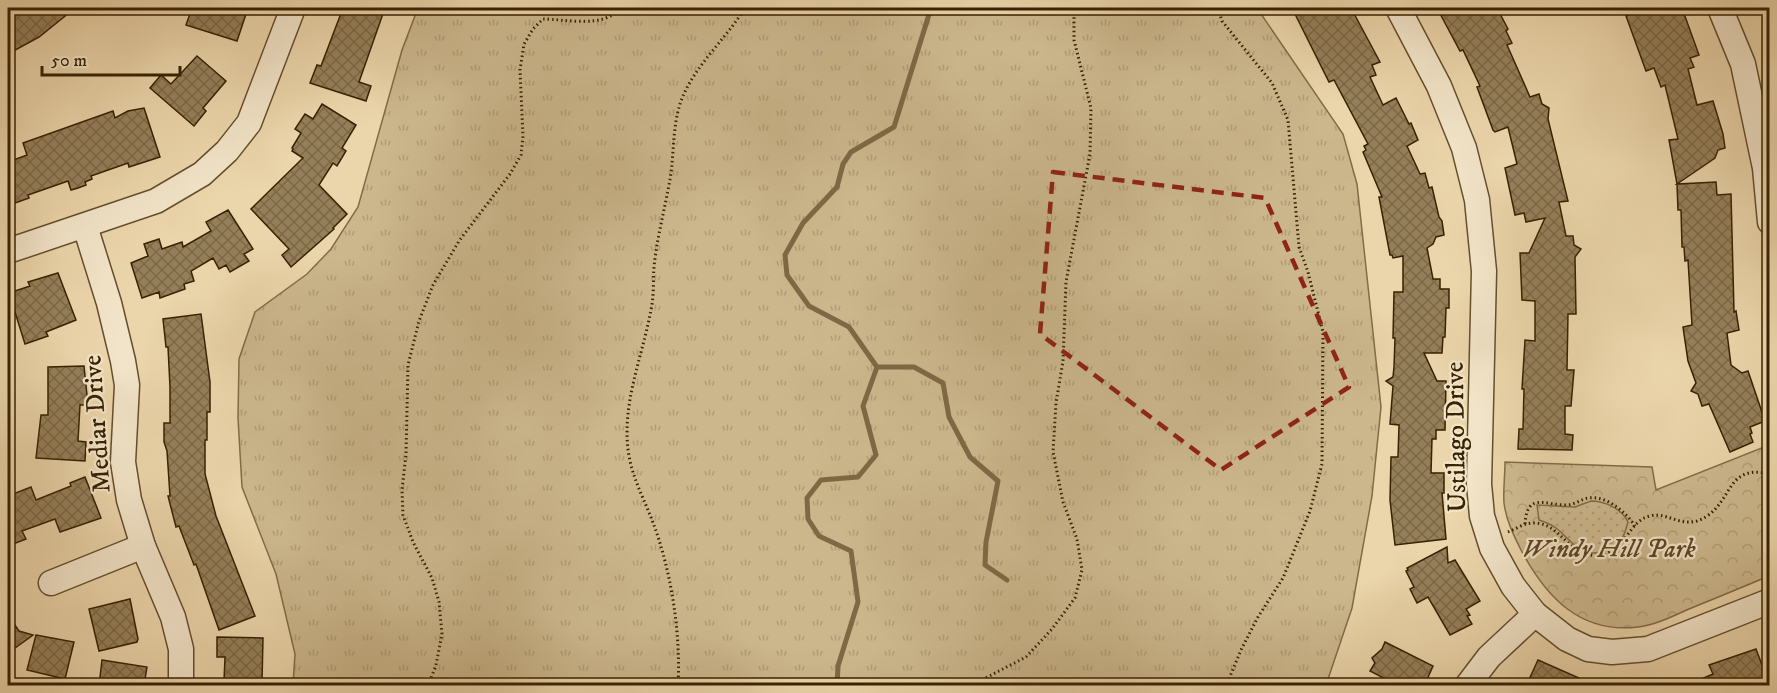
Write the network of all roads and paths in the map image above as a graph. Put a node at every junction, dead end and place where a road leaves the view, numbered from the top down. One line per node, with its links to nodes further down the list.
1 (293, 8): 9 (street)
2 (619, 8): 20 (path)
3 (745, 8): 21 (path)
4 (1074, 8): 22 (path)
5 (1218, 8): 23 (path)
6 (1398, 8): 14 (street, Ustilago Drive)
7 (1720, 8): 8 (street)
8 (1770, 222)
9 (85, 226): 10 (street); 15 (street, Mediar Drive)
10 (8, 251)
11 (1770, 474): 13 (path)
12 (1525, 524): 13 (path); 13 (path); 14 (path)
13 (1635, 526)
14 (1489, 538): 18 (street, Ustilago Drive)
15 (143, 546): 16 (street); 19 (street, Mediar Drive)
16 (51, 583)
17 (1770, 601): 18 (street, Ustilago Drive)
18 (1535, 614): 24 (street)
19 (181, 686)
20 (428, 686)
21 (678, 686)
22 (970, 686)
23 (1226, 686)
24 (1467, 686)

